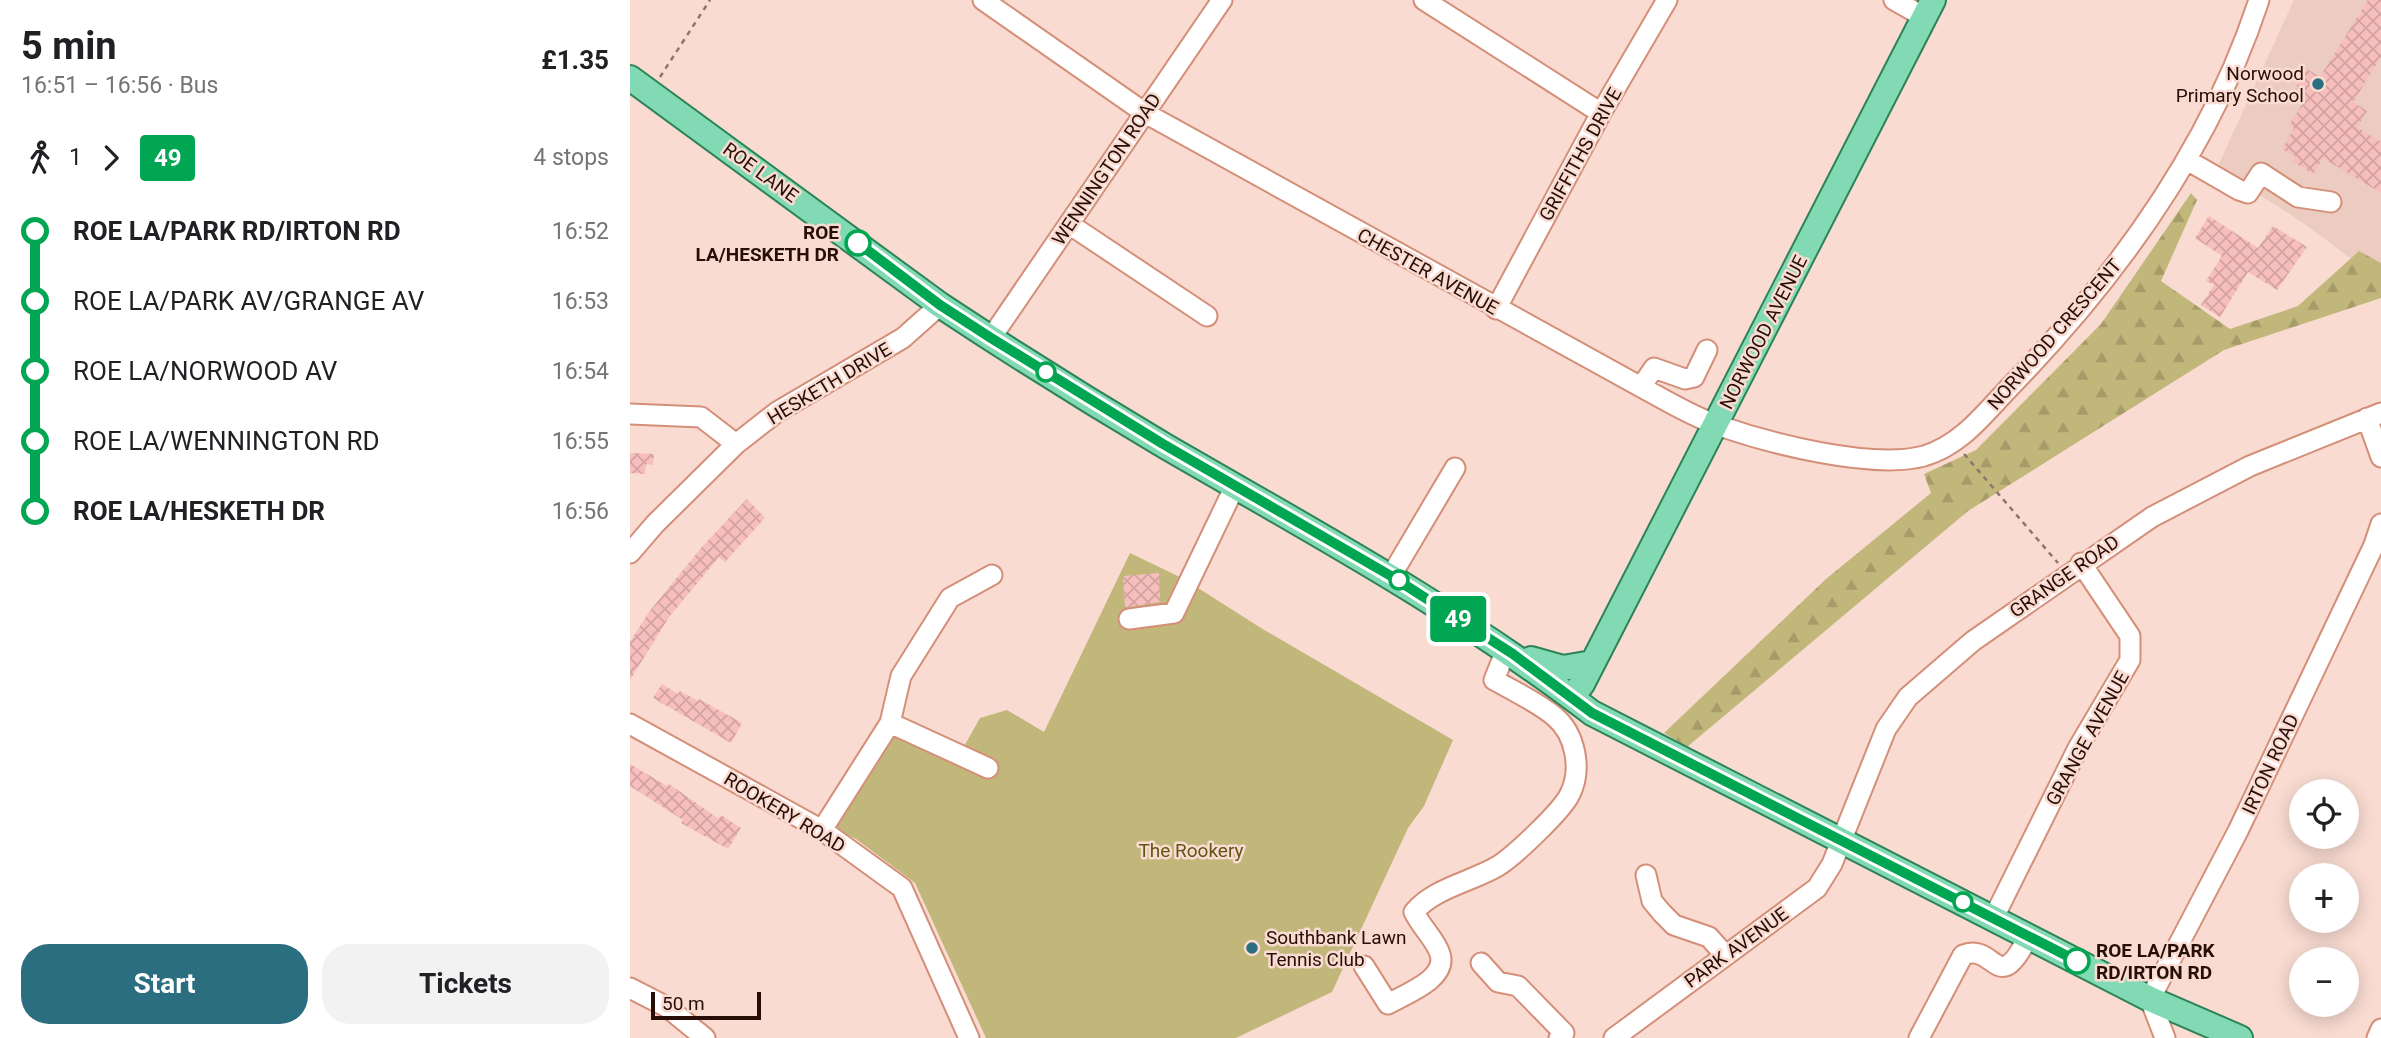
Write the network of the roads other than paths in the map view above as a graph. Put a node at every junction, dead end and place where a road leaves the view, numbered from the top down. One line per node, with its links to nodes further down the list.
1 (983, 0): 9 (street, CHESTER AVENUE)
2 (1222, 0): 9 (street, WENNINGTON ROAD)
3 (1424, 0): 10 (street)
4 (1667, 0): 10 (street, GRIFFITHS DRIVE)
5 (1894, 0): 7 (street)
6 (2259, 0): 11 (street, NORWOOD CRESCENT)
7 (1929, 9): 22 (main road, NORWOOD AVENUE)
8 (635, 83): 14 (main road, ROE LANE)
9 (1144, 113): 13 (street, WENNINGTON ROAD); 15 (street, CHESTER AVENUE)
10 (1601, 113): 15 (street, GRIFFITHS DRIVE)
11 (2187, 160): 12 (street); 22 (street, NORWOOD CRESCENT)
12 (2331, 202)
13 (1069, 224): 16 (street); 17 (street, WENNINGTON ROAD)
14 (940, 305): 17 (main road, ROE LANE); 23 (street, HESKETH DRIVE)
15 (1496, 309): 19 (street, CHESTER AVENUE)
16 (1207, 316)
17 (991, 338): 26 (main road, ROE LANE)
18 (1707, 350): 19 (street)
19 (1641, 387): 22 (street, CHESTER AVENUE)
20 (630, 414): 23 (street)
21 (2374, 416): 24 (street); 29 (street, GRANGE ROAD)
22 (1715, 425): 34 (main road, NORWOOD AVENUE)
23 (736, 444): 28 (street, HESKETH DRIVE)
24 (2381, 457)
25 (1455, 468): 31 (street)
26 (1235, 486): 31 (main road, ROE LANE); 32 (street)
27 (2381, 524): 48 (street, IRTON ROAD)
28 (630, 553)
29 (2074, 568): 40 (street, GRANGE ROAD); 42 (street, GRANGE AVENUE)
30 (992, 575): 36 (street)
31 (1391, 576): 33 (main road, ROE LANE)
32 (1129, 620)
33 (1509, 652): 34 (main road); 35 (main road, ROE LANE); 46 (street)
34 (1592, 663): 35 (main road, NORWOOD AVENUE)
35 (1572, 697): 40 (main road, ROE LANE)
36 (890, 723): 38 (street); 39 (street)
37 (630, 724): 39 (street, ROOKERY ROAD)
38 (988, 768)
39 (822, 830): 51 (street, ROOKERY ROAD)
40 (1841, 842): 42 (main road, ROE LANE); 44 (street, PARK AVENUE)
41 (1646, 875): 44 (street)
42 (1994, 917): 43 (main road, ROE LANE)
43 (2029, 935): 48 (main road, ROE LANE); 54 (street)
44 (1725, 955): 53 (street, PARK AVENUE)
45 (1482, 963): 52 (street)
46 (1364, 966)
47 (630, 988): 50 (street)
48 (2150, 999): 55 (street); 56 (main road, ROE LANE)
49 (2381, 1029): 57 (street)
50 (705, 1038)
51 (969, 1038)
52 (1559, 1038)
53 (1614, 1038)
54 (1919, 1038)
55 (2165, 1038)
56 (2240, 1038)
57 (2377, 1038)

